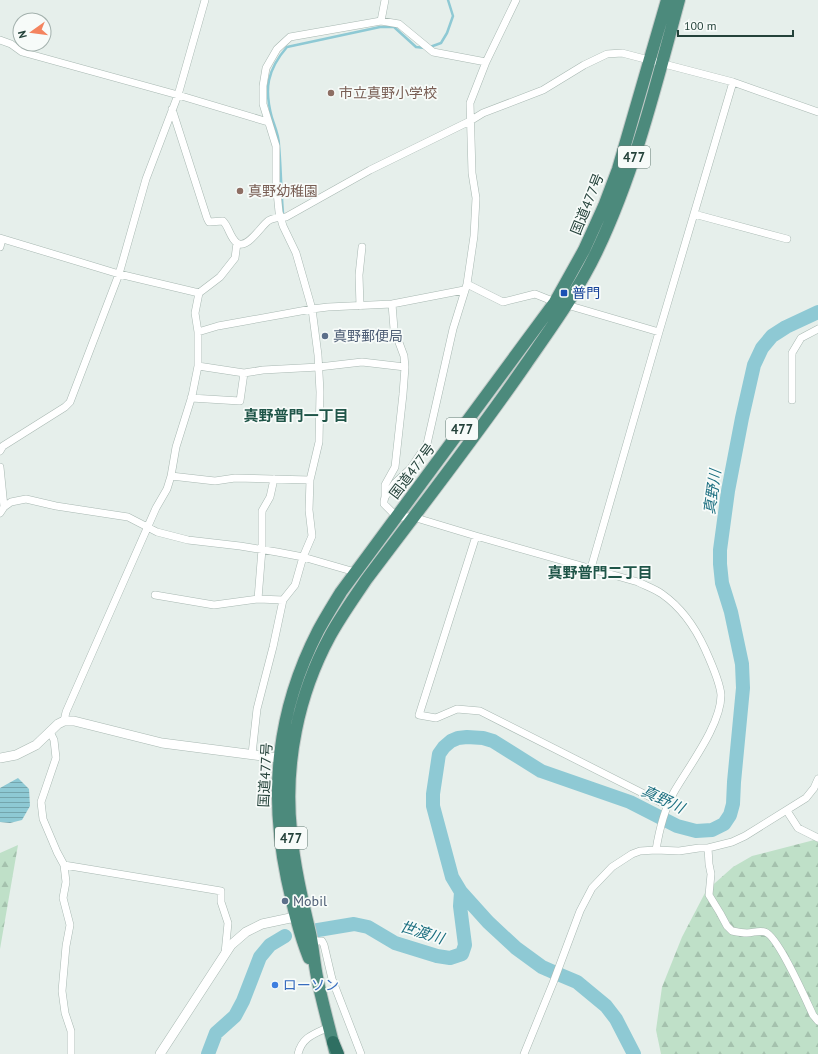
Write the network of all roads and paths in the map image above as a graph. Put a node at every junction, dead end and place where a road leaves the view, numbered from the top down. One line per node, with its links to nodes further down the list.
1 (205, 0): 11 (street)
2 (385, 0): 6 (street)
3 (516, 0): 8 (street)
4 (667, 0): 9 (highway, 国道477号 / 477)
5 (680, 0): 9 (highway, 国道477号 / 477)
6 (380, 20): 8 (street); 15 (street)
7 (0, 40): 11 (street)
8 (486, 62): 14 (street)
9 (656, 62): 10 (street); 14 (street); 26 (highway, 国道477号 / 477); 28 (highway, 国道477号 / 477)
10 (733, 82): 13 (street); 16 (street)
11 (178, 95): 12 (street); 15 (street)
12 (172, 109): 20 (street); 23 (street)
13 (818, 112)
14 (470, 121): 17 (street); 24 (street)
15 (268, 122): 17 (street)
16 (694, 214): 19 (street); 33 (street)
17 (280, 218): 20 (street); 30 (street)
18 (1, 239): 21 (street); 23 (street)
19 (787, 239)
20 (237, 243): 25 (street)
21 (0, 247)
22 (362, 247): 29 (street)
23 (119, 274): 25 (street); 40 (street)
24 (466, 287): 26 (street); 27 (street); 45 (street)
25 (199, 293): 32 (street)
26 (555, 302): 47 (highway, 国道477号 / 477)
27 (392, 304): 29 (street); 36 (street)
28 (567, 305): 33 (street); 48 (highway, 国道477号 / 477)
29 (360, 306): 30 (street)
30 (312, 309): 32 (street); 35 (street)
31 (818, 328): 39 (street)
32 (198, 332): 34 (street)
33 (659, 332): 53 (street)
34 (198, 366): 37 (street); 38 (street)
35 (319, 367): 36 (street); 37 (street); 44 (street)
36 (405, 367): 45 (street)
37 (244, 373): 38 (street)
38 (191, 398): 42 (street)
39 (792, 400)
40 (0, 451)
41 (0, 467): 46 (street)
42 (171, 476): 43 (street); 49 (street)
43 (274, 479): 44 (street); 51 (street)
44 (310, 480): 52 (street)
45 (385, 497): 47 (street)
46 (2, 510): 49 (street)
47 (397, 516): 48 (street); 54 (highway, 国道477号 / 477)
48 (413, 517): 50 (street); 62 (highway, 国道477号 / 477)
49 (148, 528): 51 (street); 58 (street)
50 (476, 536): 53 (street); 64 (street)
51 (262, 549): 52 (street); 56 (street)
52 (303, 557): 54 (street); 57 (street)
53 (591, 568): 64 (street)
54 (355, 572): 62 (highway, 国道477号 / 477)
55 (155, 595): 56 (street)
56 (258, 598): 57 (street)
57 (283, 600): 60 (street)
58 (64, 721): 59 (street); 60 (street)
59 (50, 732): 61 (street); 69 (street)
60 (252, 754): 62 (street)
61 (0, 758)
62 (285, 759): 70 (highway, 国道477号 / 477); 71 (highway, 国道477号 / 477)
63 (818, 779): 65 (street)
64 (668, 807): 68 (street)
65 (787, 811): 66 (street); 67 (street)
66 (818, 838)
67 (708, 848): 68 (street); 73 (street)
68 (656, 850): 80 (street)
69 (64, 865): 72 (street); 76 (street)
70 (295, 917): 71 (highway, 国道477号 / 477); 72 (street)
71 (307, 941): 74 (highway, 国道477号 / 477); 79 (street)
72 (226, 954): 77 (street)
73 (818, 1021)
74 (329, 1027): 75 (highway, 国道477号 / 477); 78 (street)
75 (335, 1051)
76 (71, 1054)
77 (160, 1054)
78 (298, 1054)
79 (360, 1054)
80 (524, 1054)

